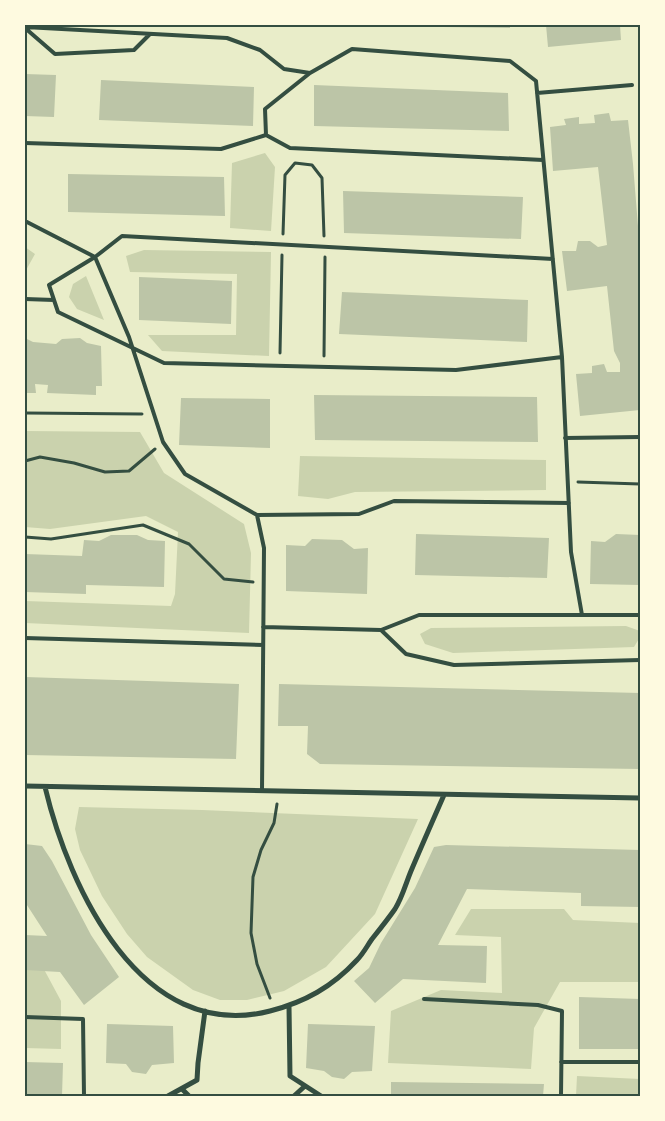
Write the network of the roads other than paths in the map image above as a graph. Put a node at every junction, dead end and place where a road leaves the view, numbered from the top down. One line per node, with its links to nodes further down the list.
1 (25, 28): 2 (lane); 2 (lane)
2 (150, 34): 3 (lane)
3 (310, 73): 5 (lane); 6 (lane)
4 (632, 85): 5 (lane)
5 (537, 93): 8 (lane)
6 (266, 135): 7 (lane); 8 (lane)
7 (25, 143)
8 (543, 160): 11 (lane)
9 (25, 220): 10 (lane)
10 (95, 257): 11 (lane); 13 (lane); 14 (lane)
11 (553, 259): 15 (lane)
12 (25, 299): 13 (lane)
13 (54, 300): 14 (lane)
14 (133, 348): 15 (lane); 19 (lane)
15 (562, 357): 17 (lane)
16 (640, 437): 17 (lane)
17 (565, 438): 18 (lane)
18 (569, 503): 19 (lane); 20 (lane)
19 (257, 515): 22 (lane)
20 (582, 615): 21 (lane); 23 (lane)
21 (640, 615)
22 (264, 627): 23 (lane); 25 (lane)
23 (381, 630): 26 (lane)
24 (25, 638): 25 (lane)
25 (263, 645): 29 (lane)
26 (640, 660)
27 (25, 786): 28 (street)
28 (45, 787): 29 (street); 34 (street)
29 (262, 791): 30 (street)
30 (444, 795): 31 (street); 33 (street)
31 (640, 798)
32 (424, 999): 36 (lane)
33 (289, 1006): 34 (street); 38 (street)
34 (205, 1011): 39 (street)
35 (25, 1017): 40 (lane)
36 (561, 1062): 37 (lane); 45 (lane)
37 (640, 1062)
38 (305, 1086): 43 (street); 44 (street)
39 (182, 1089): 41 (street); 42 (street)
40 (84, 1096)
41 (168, 1096)
42 (189, 1096)
43 (294, 1096)
44 (321, 1096)
45 (561, 1096)

